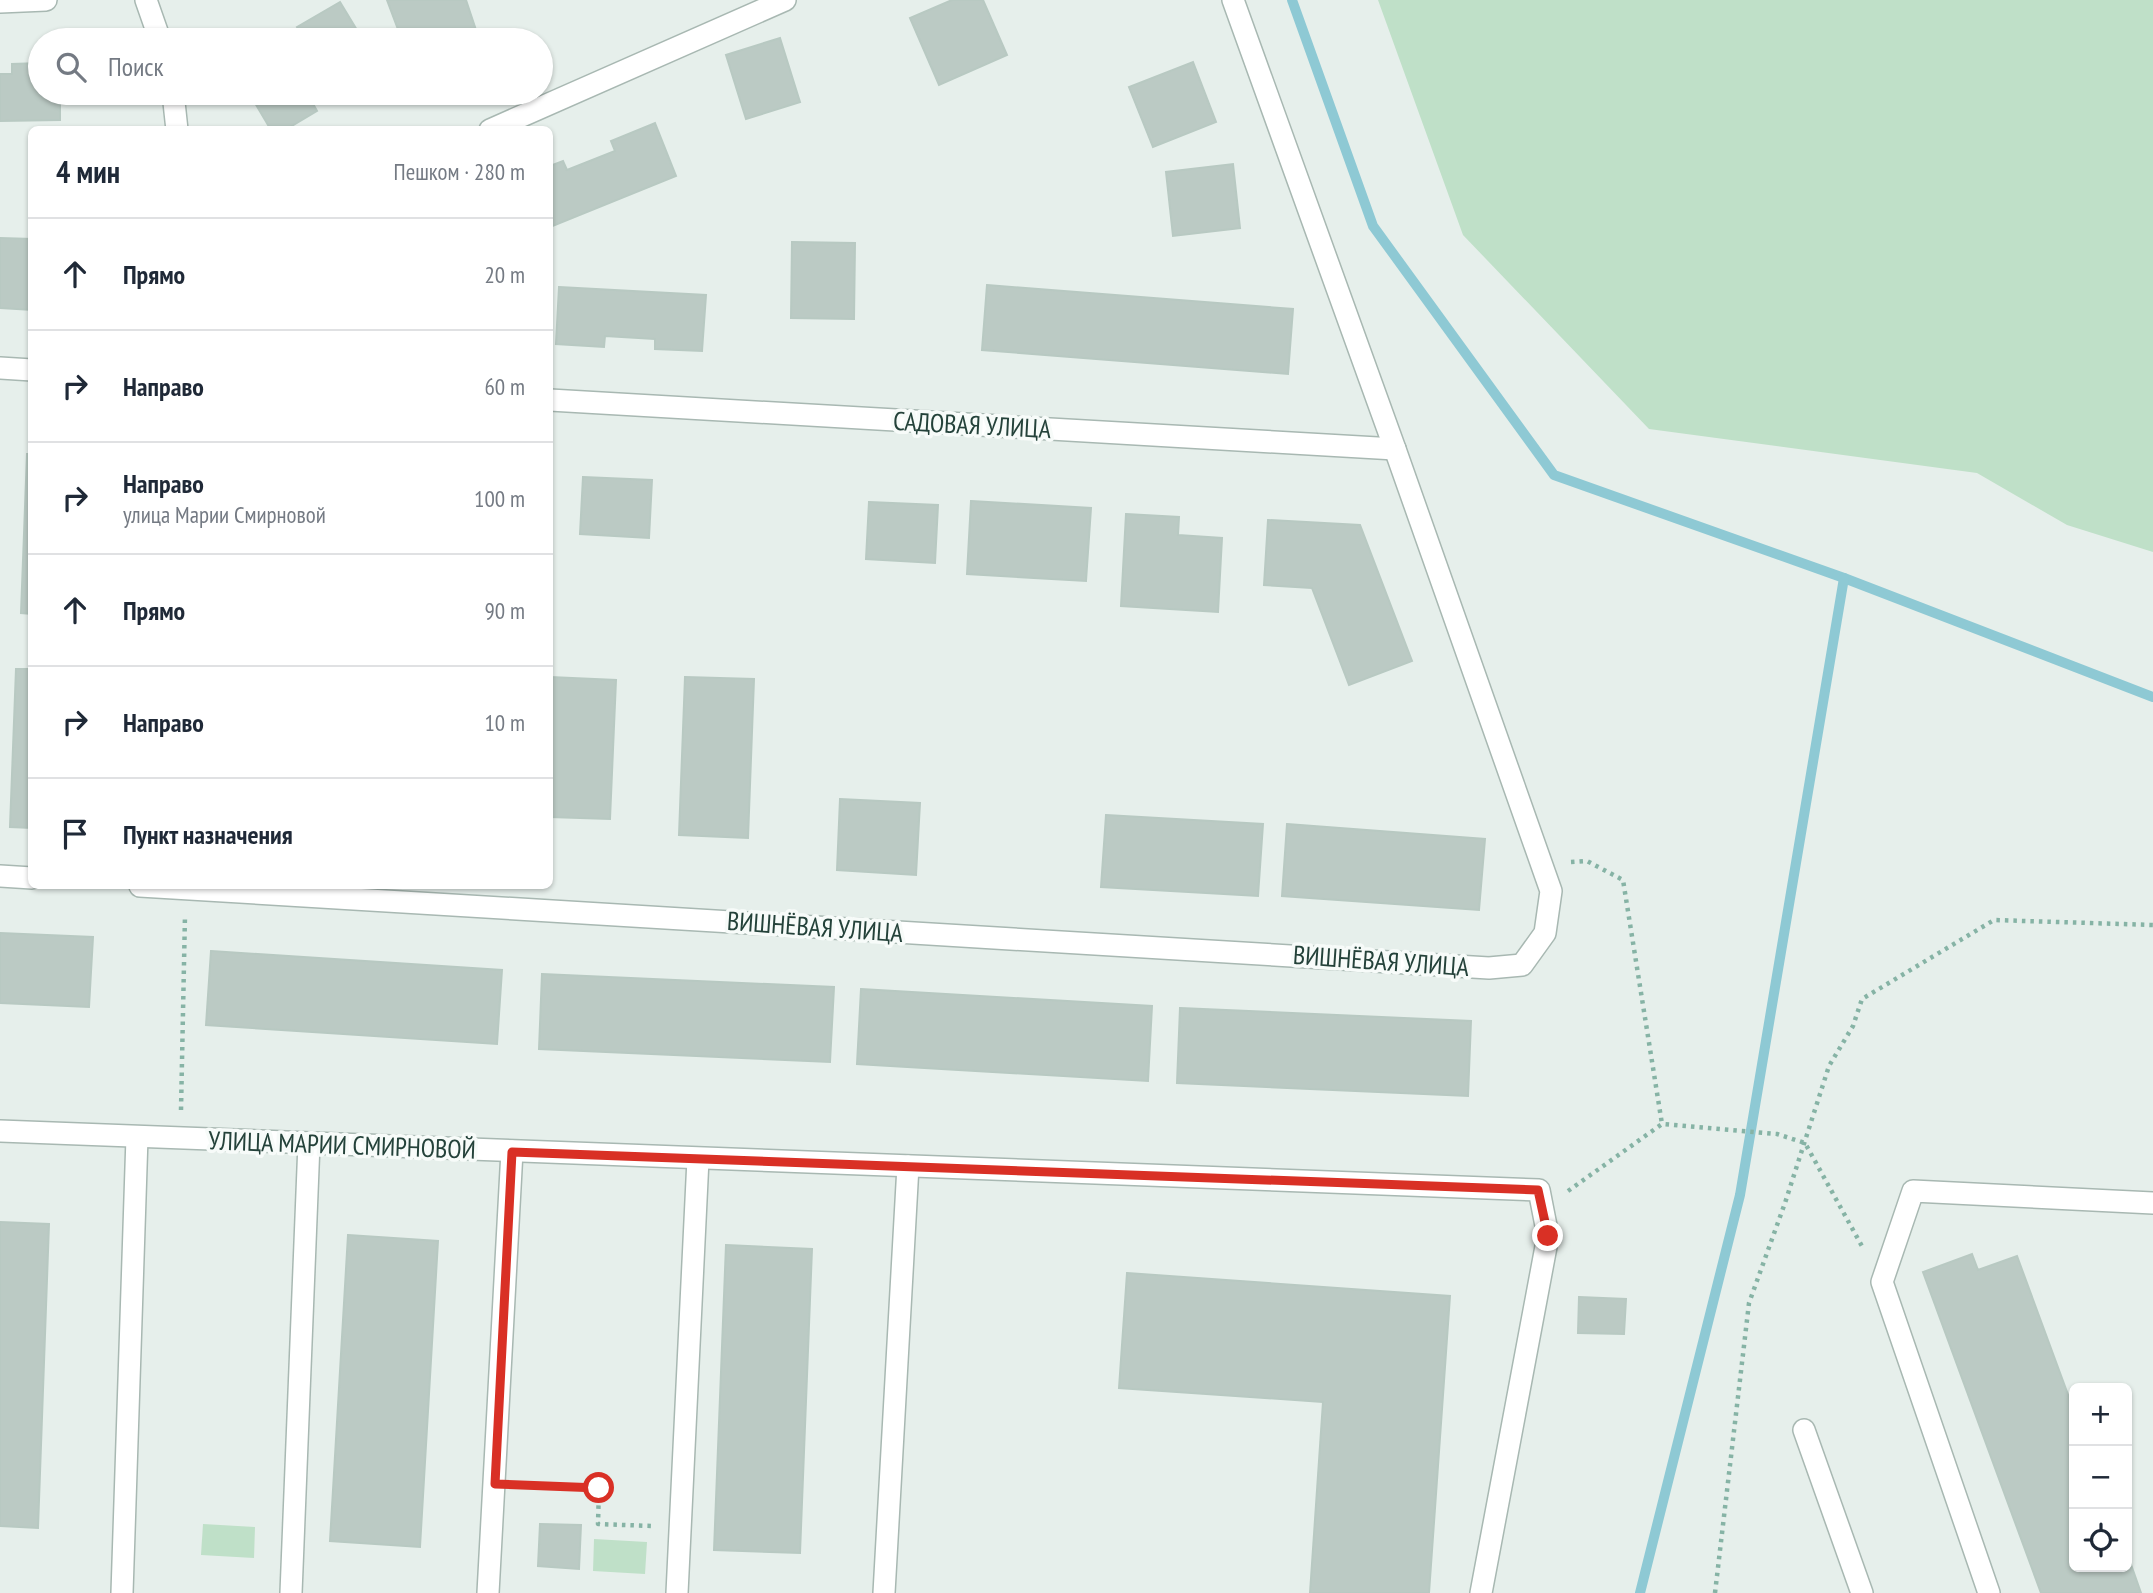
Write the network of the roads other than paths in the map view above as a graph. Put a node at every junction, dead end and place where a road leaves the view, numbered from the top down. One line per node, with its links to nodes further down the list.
1 (46, 0): 5 (street)
2 (146, 0): 6 (street)
3 (785, 0): 7 (street)
4 (1233, 0): 15 (street, ВИШНЁВАЯ УЛИЦА)
5 (0, 2)
6 (156, 28)
7 (553, 102)
8 (174, 105): 10 (street)
9 (547, 105): 11 (street)
10 (177, 126)
11 (499, 126)
12 (0, 368): 13 (street)
13 (28, 370)
14 (553, 400): 15 (street, САДОВАЯ УЛИЦА)
15 (1395, 449): 18 (street, ВИШНЁВАЯ УЛИЦА)
16 (0, 876): 17 (street)
17 (28, 878)
18 (202, 889)
19 (0, 1132): 20 (street, УЛИЦА МАРИИ СМИРНОВОЙ)
20 (137, 1137): 21 (street, УЛИЦА МАРИИ СМИРНОВОЙ); 27 (street)
21 (309, 1143): 22 (street, УЛИЦА МАРИИ СМИРНОВОЙ); 28 (street)
22 (512, 1152): 23 (street, УЛИЦА МАРИИ СМИРНОВОЙ); 29 (street)
23 (698, 1158): 24 (street, УЛИЦА МАРИИ СМИРНОВОЙ); 30 (street)
24 (908, 1166): 31 (street); 32 (street, УЛИЦА МАРИИ СМИРНОВОЙ)
25 (2153, 1203): 34 (street)
26 (1804, 1430): 33 (street)
27 (122, 1593)
28 (291, 1593)
29 (488, 1593)
30 (677, 1593)
31 (884, 1593)
32 (1481, 1593)
33 (1862, 1593)
34 (1989, 1593)

